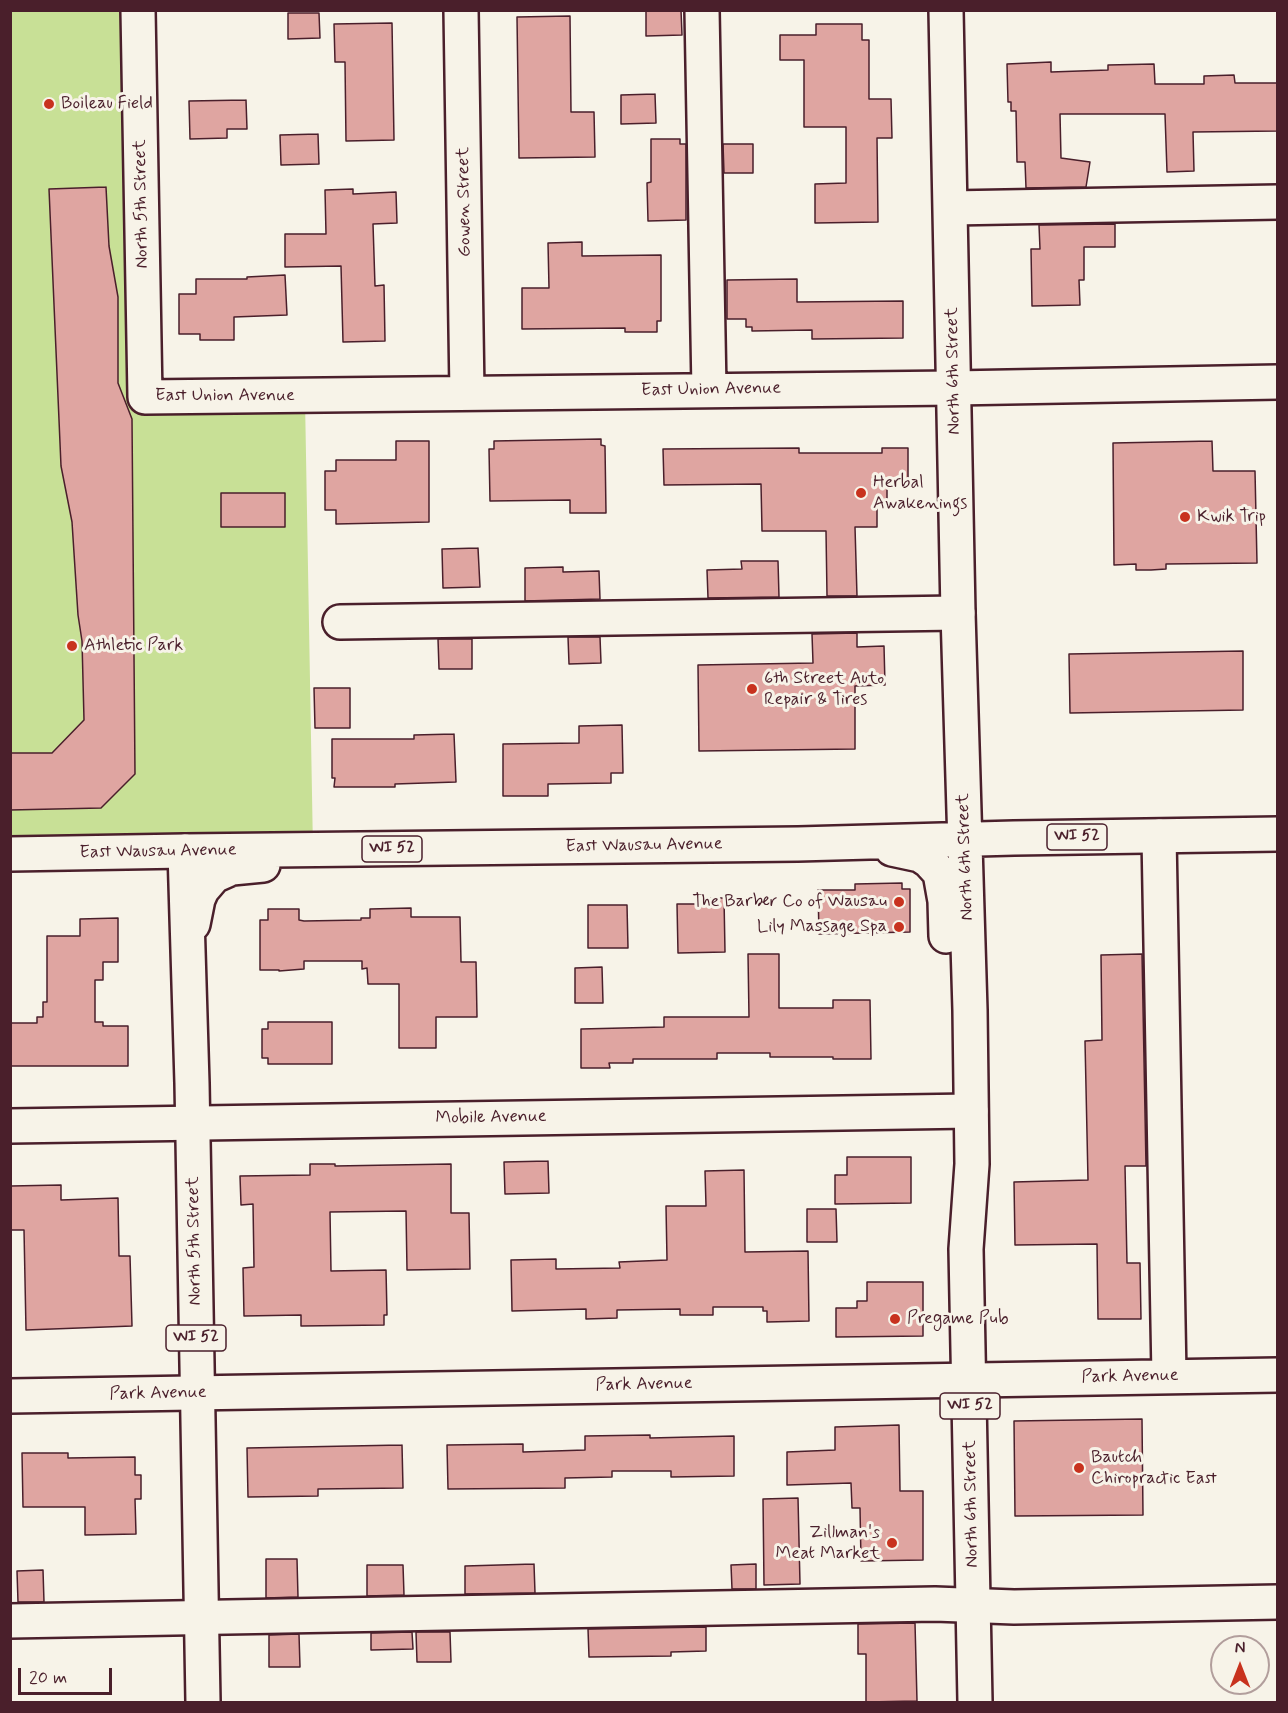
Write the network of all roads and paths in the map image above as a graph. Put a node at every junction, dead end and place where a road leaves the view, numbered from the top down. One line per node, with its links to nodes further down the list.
1 (138, 10): 11 (main road, North 5th Street)
2 (461, 10): 10 (main road, Gowen Street)
3 (702, 10): 9 (main road)
4 (946, 10): 6 (main road, North 6th Street)
5 (1278, 202): 6 (main road)
6 (951, 208): 8 (main road, North 6th Street)
7 (1278, 382): 8 (main road, East Union Avenue)
8 (954, 388): 9 (main road, East Union Avenue); 12 (main road, North 6th Street)
9 (709, 390): 10 (main road, East Union Avenue)
10 (467, 393): 11 (main road, East Union Avenue)
11 (145, 397)
12 (958, 613): 13 (main road); 16 (main road, North 6th Street)
13 (340, 622)
14 (1278, 834): 15 (main road, East Wausau Avenue / WI 52)
15 (1159, 836): 16 (main road, East Wausau Avenue / WI 52); 26 (main road)
16 (966, 839): 17 (main road, East Wausau Avenue / WI 52); 22 (main road, North 6th Street / WI 52)
17 (798, 844): 18 (main road, East Wausau Avenue / WI 52); 22 (main road)
18 (599, 847): 19 (main road, East Wausau Avenue / WI 52); 21 (main road)
19 (185, 851): 20 (main road, East Wausau Avenue); 21 (main road, North 5th Street / WI 52)
20 (10, 854)
21 (188, 973): 23 (main road, North 5th Street / WI 52)
22 (971, 1111): 23 (main road, Mobile Avenue); 27 (main road, North 6th Street / WI 52)
23 (192, 1123): 24 (main road, Mobile Avenue); 28 (main road, North 5th Street / WI 52)
24 (10, 1126)
25 (1278, 1375): 26 (main road, Park Avenue)
26 (1169, 1376): 27 (main road, Park Avenue)
27 (970, 1380): 28 (main road, Park Avenue); 31 (main road, North 6th Street / WI 52)
28 (198, 1393): 29 (main road, Park Avenue); 32 (main road, North 5th Street / WI 52)
29 (10, 1396)
30 (1278, 1602): 31 (main road)
31 (973, 1605): 32 (main road); 35 (main road, North 6th Street / WI 52)
32 (201, 1618): 33 (main road); 34 (main road, North 5th Street / WI 52)
33 (10, 1622)
34 (203, 1702)
35 (975, 1702)

